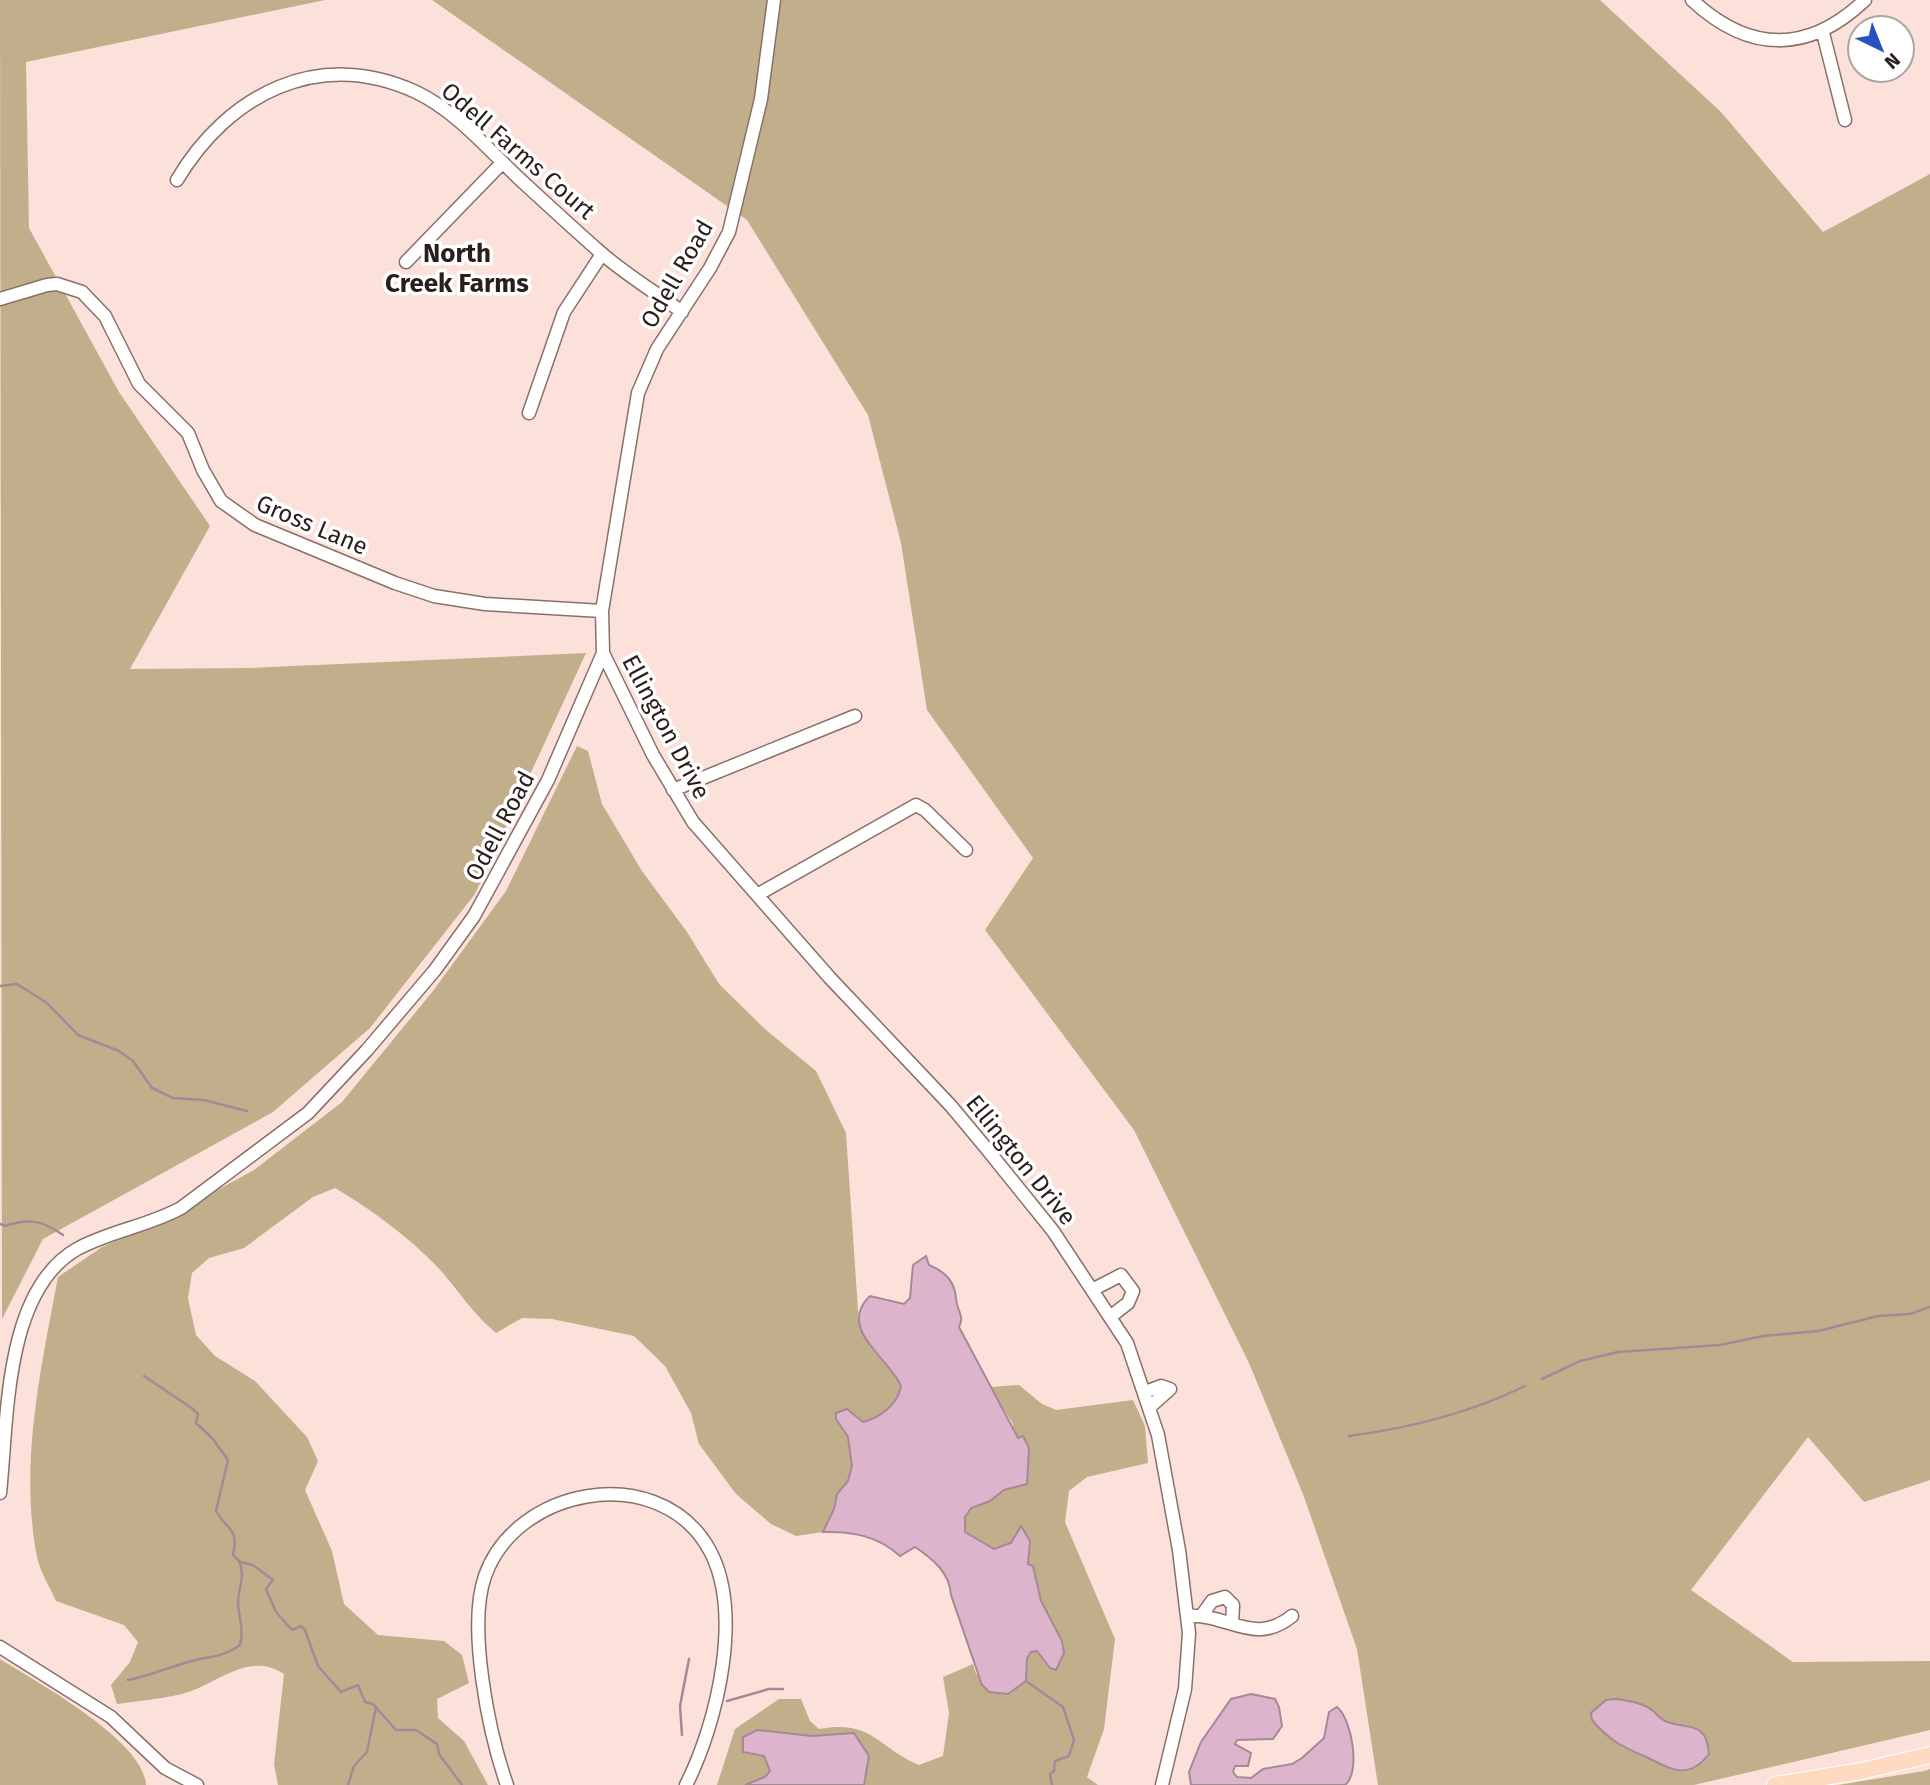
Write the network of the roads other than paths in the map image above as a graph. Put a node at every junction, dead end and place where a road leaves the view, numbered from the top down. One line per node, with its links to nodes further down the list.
1 (774, 0): 11 (street, Odell Road)
2 (1692, 0): 4 (street)
3 (1865, 0): 4 (street)
4 (1823, 33): 5 (street)
5 (1845, 120)
6 (502, 163): 7 (street, Odell Farms Court); 8 (street, Odell Farms Court); 9 (street)
7 (177, 180)
8 (602, 254): 11 (street, Odell Farms Court); 12 (street)
9 (406, 262)
10 (0, 299): 13 (street, Gross Lane)
11 (682, 312): 13 (street, Odell Road)
12 (529, 413)
13 (602, 611): 14 (street, Odell Road)
14 (603, 653): 16 (street, Ellington Drive); 23 (street, Odell Road)
15 (855, 716): 16 (street)
16 (673, 790): 18 (street, Ellington Drive)
17 (966, 850): 18 (street)
18 (757, 895): 19 (street, Ellington Drive)
19 (1092, 1290): 20 (street, Ellington Drive); 20 (street)
20 (1110, 1317): 21 (street, Ellington Drive)
21 (1145, 1392): 22 (street, Ellington Drive); 22 (street)
22 (1150, 1406): 25 (street, Ellington Drive)
23 (0, 1493)
24 (1202, 1615): 25 (street); 27 (street); 27 (street)
25 (1188, 1616): 33 (street, Ellington Drive)
26 (1292, 1616): 27 (street)
27 (1232, 1624)
28 (0, 1647): 30 (street)
29 (1930, 1755): 34 (main road)
30 (197, 1785)
31 (507, 1785): 32 (street)
32 (686, 1785)
33 (1162, 1785)
34 (1775, 1785)

